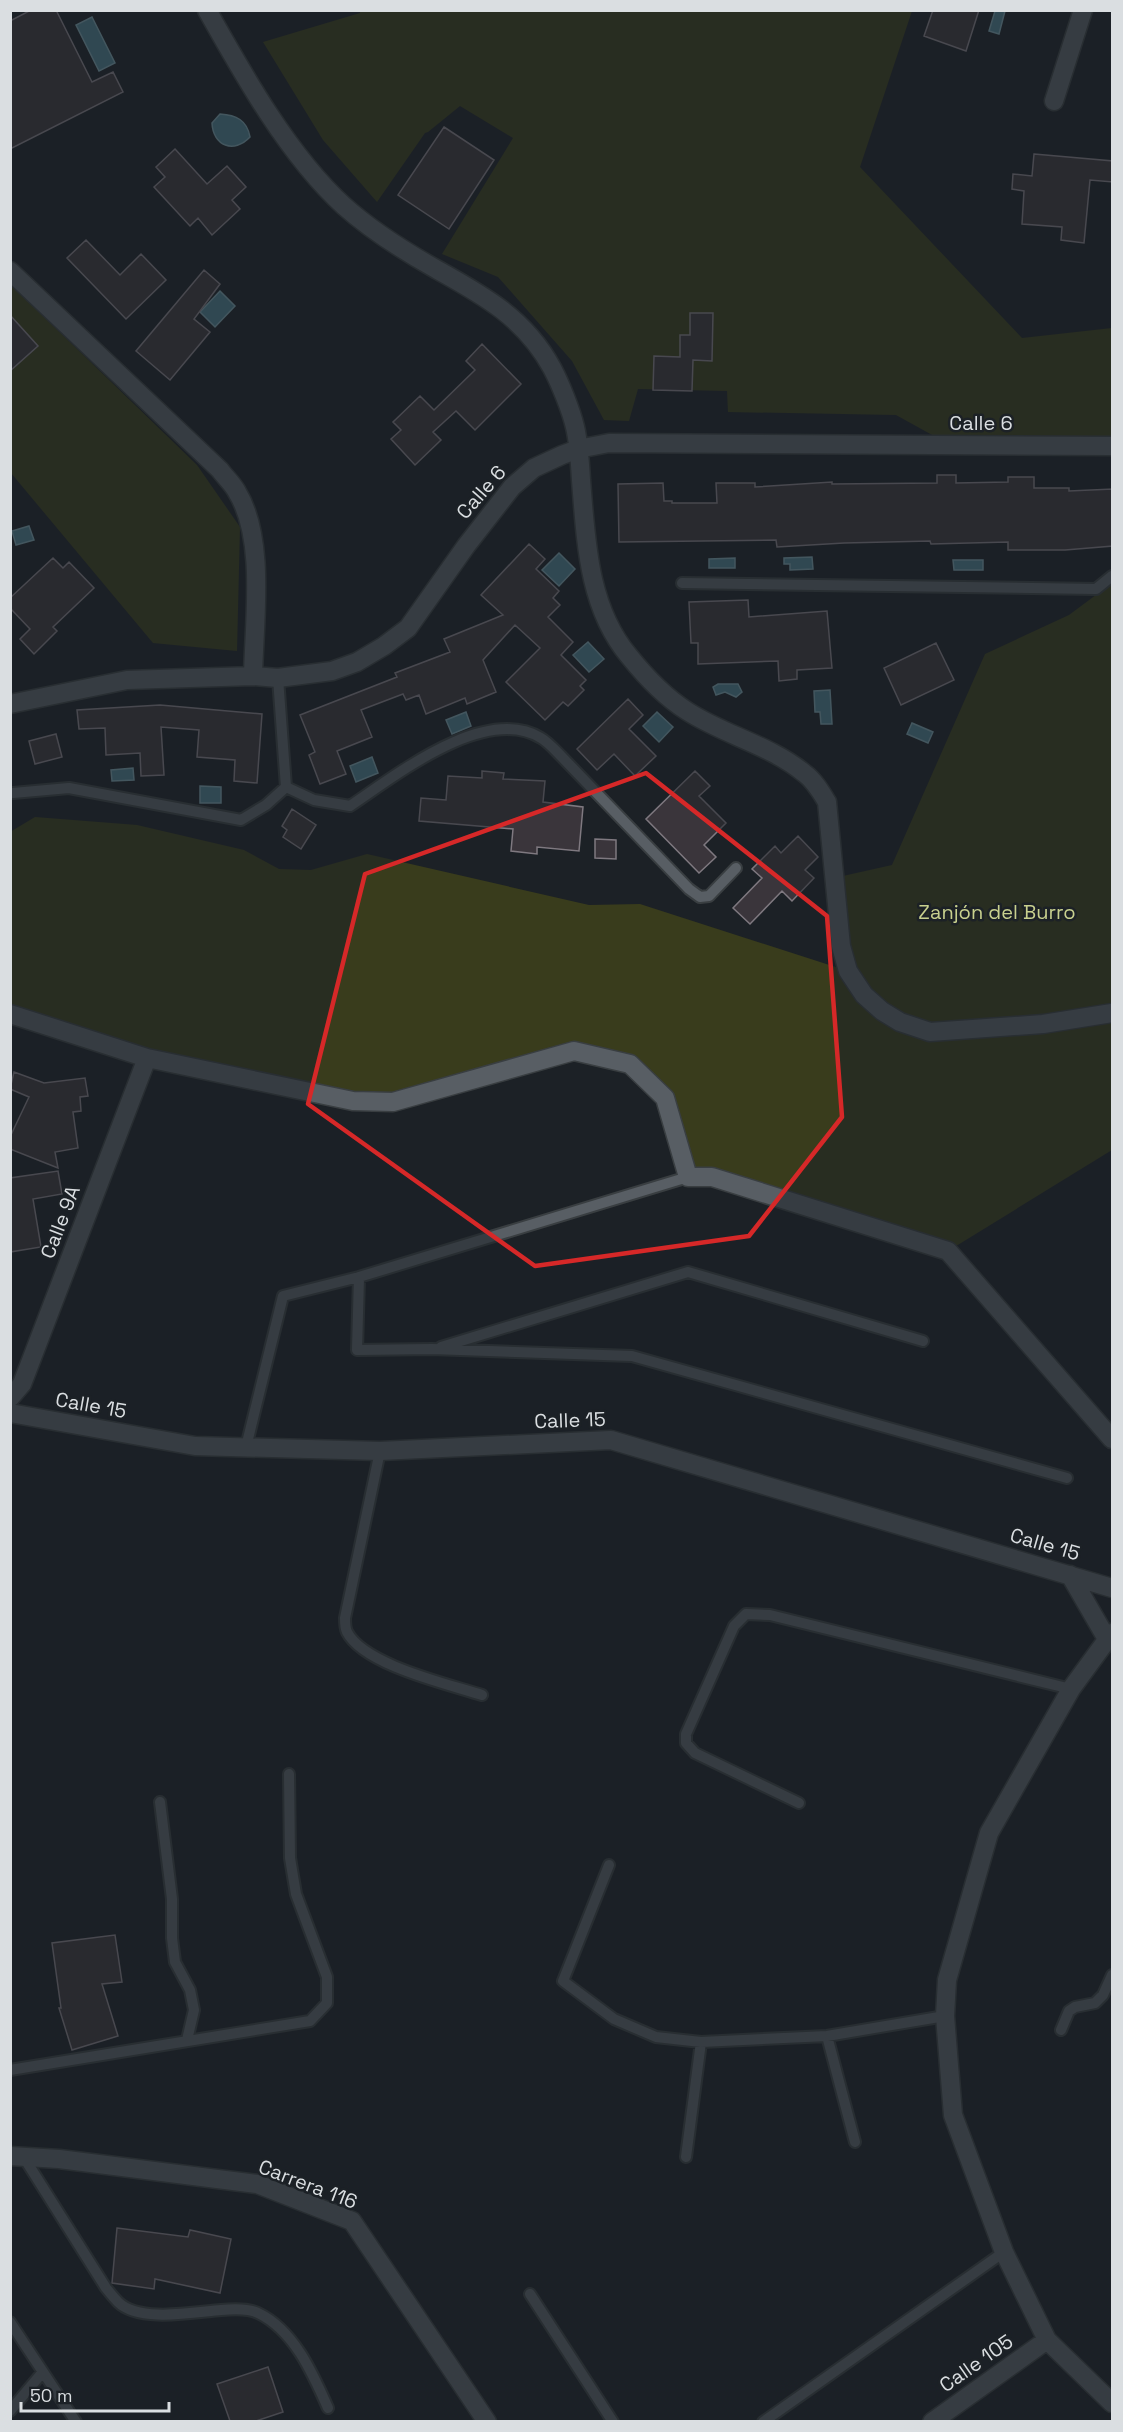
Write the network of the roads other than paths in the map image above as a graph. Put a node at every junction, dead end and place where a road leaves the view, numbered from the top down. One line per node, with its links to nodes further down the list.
1 (207, 10): 6 (street)
2 (1083, 10): 3 (street)
3 (1054, 100)
4 (10, 271): 9 (street)
5 (1113, 446): 6 (street, Calle 6)
6 (578, 449): 10 (street, Calle 6); 15 (street)
7 (1113, 576): 8 (lane)
8 (682, 583)
9 (253, 676): 10 (street, Calle 6); 11 (street, Calle 6)
10 (278, 678): 12 (lane)
11 (10, 704)
12 (286, 787): 13 (lane); 14 (lane)
13 (13, 793)
14 (736, 868)
15 (1113, 1013)
16 (10, 1014): 17 (street)
17 (147, 1058): 18 (street); 22 (street, Calle 9A)
18 (688, 1177): 19 (lane); 24 (street)
19 (359, 1277): 21 (lane); 25 (lane)
20 (923, 1341): 21 (lane)
21 (432, 1349): 27 (lane)
22 (10, 1398)
23 (10, 1413): 25 (street, Calle 15)
24 (1113, 1439)
25 (246, 1447): 26 (street, Calle 15)
26 (380, 1451): 28 (street, Calle 15); 32 (lane)
27 (1067, 1478)
28 (1070, 1575): 29 (street, Calle 15); 30 (street)
29 (1113, 1588)
30 (1110, 1636): 31 (street)
31 (1071, 1689): 35 (lane); 38 (street)
32 (482, 1695)
33 (289, 1774): 41 (lane)
34 (160, 1802): 41 (lane)
35 (799, 1803)
36 (609, 1865): 42 (lane)
37 (1113, 1975): 39 (lane)
38 (945, 2016): 40 (lane); 47 (street)
39 (1061, 2030)
40 (827, 2036): 42 (lane); 44 (lane)
41 (187, 2040): 43 (lane)
42 (701, 2042): 46 (lane)
43 (10, 2070)
44 (855, 2142)
45 (17, 2156): 53 (lane); 56 (street, Carrera 116)
46 (686, 2157)
47 (1004, 2252): 50 (street); 58 (lane)
48 (530, 2294): 57 (lane)
49 (10, 2322): 51 (lane)
50 (1047, 2340): 52 (street); 59 (street, Calle 105)
51 (42, 2373): 54 (lane); 55 (lane)
52 (1113, 2403)
53 (328, 2408)
54 (10, 2411)
55 (76, 2421)
56 (487, 2421)
57 (613, 2421)
58 (763, 2421)
59 (932, 2421)

